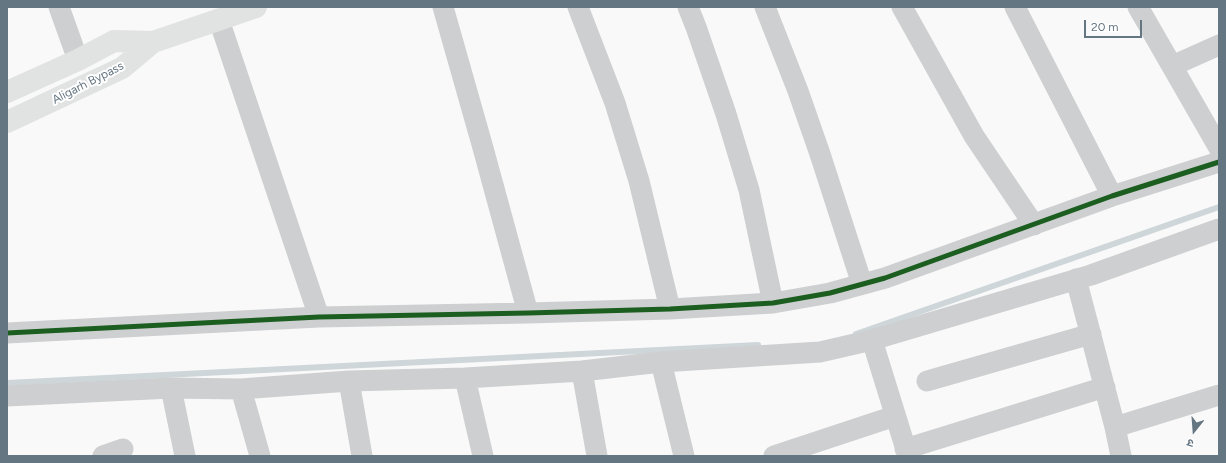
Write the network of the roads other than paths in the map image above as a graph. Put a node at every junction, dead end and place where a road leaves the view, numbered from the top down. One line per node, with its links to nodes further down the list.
1 (59, 7): 13 (street)
2 (256, 7): 10 (main road, Aligarh Bypass)
3 (443, 7): 26 (street)
4 (578, 7): 25 (street)
5 (688, 7): 24 (street)
6 (765, 7): 23 (street)
7 (902, 7): 20 (street)
8 (1014, 7): 19 (street)
9 (1138, 7): 14 (street)
10 (219, 20): 11 (main road, Aligarh Bypass); 27 (street)
11 (154, 42): 13 (main road); 16 (main road, Aligarh Bypass)
12 (1219, 45): 14 (street)
13 (78, 60): 15 (main road)
14 (1172, 66): 17 (street)
15 (7, 92)
16 (7, 122)
17 (1219, 148)
18 (1219, 162): 19 (street)
19 (1112, 196): 20 (street)
20 (1034, 225): 23 (street)
21 (1219, 229): 22 (street)
22 (1076, 279): 29 (street); 30 (street)
23 (862, 284): 24 (street)
24 (774, 303): 25 (street)
25 (670, 309): 26 (street)
26 (528, 313): 27 (street)
27 (319, 317): 28 (street)
28 (7, 333)
29 (1091, 334): 35 (street); 36 (street)
30 (872, 340): 31 (street); 41 (street)
31 (661, 362): 32 (street); 51 (street)
32 (582, 371): 33 (street); 50 (street)
33 (465, 378): 34 (street); 49 (street)
34 (349, 381): 38 (street); 48 (street)
35 (927, 381)
36 (1105, 387): 42 (street); 44 (street)
37 (171, 388): 38 (street); 40 (street); 46 (street)
38 (241, 389): 47 (street)
39 (1219, 395): 42 (street)
40 (7, 396)
41 (895, 416): 44 (street); 52 (street)
42 (1115, 428): 53 (street)
43 (123, 449): 45 (street)
44 (907, 453)
45 (103, 456)
46 (185, 456)
47 (260, 456)
48 (362, 456)
49 (483, 456)
50 (597, 456)
51 (684, 456)
52 (774, 456)
53 (1121, 456)

